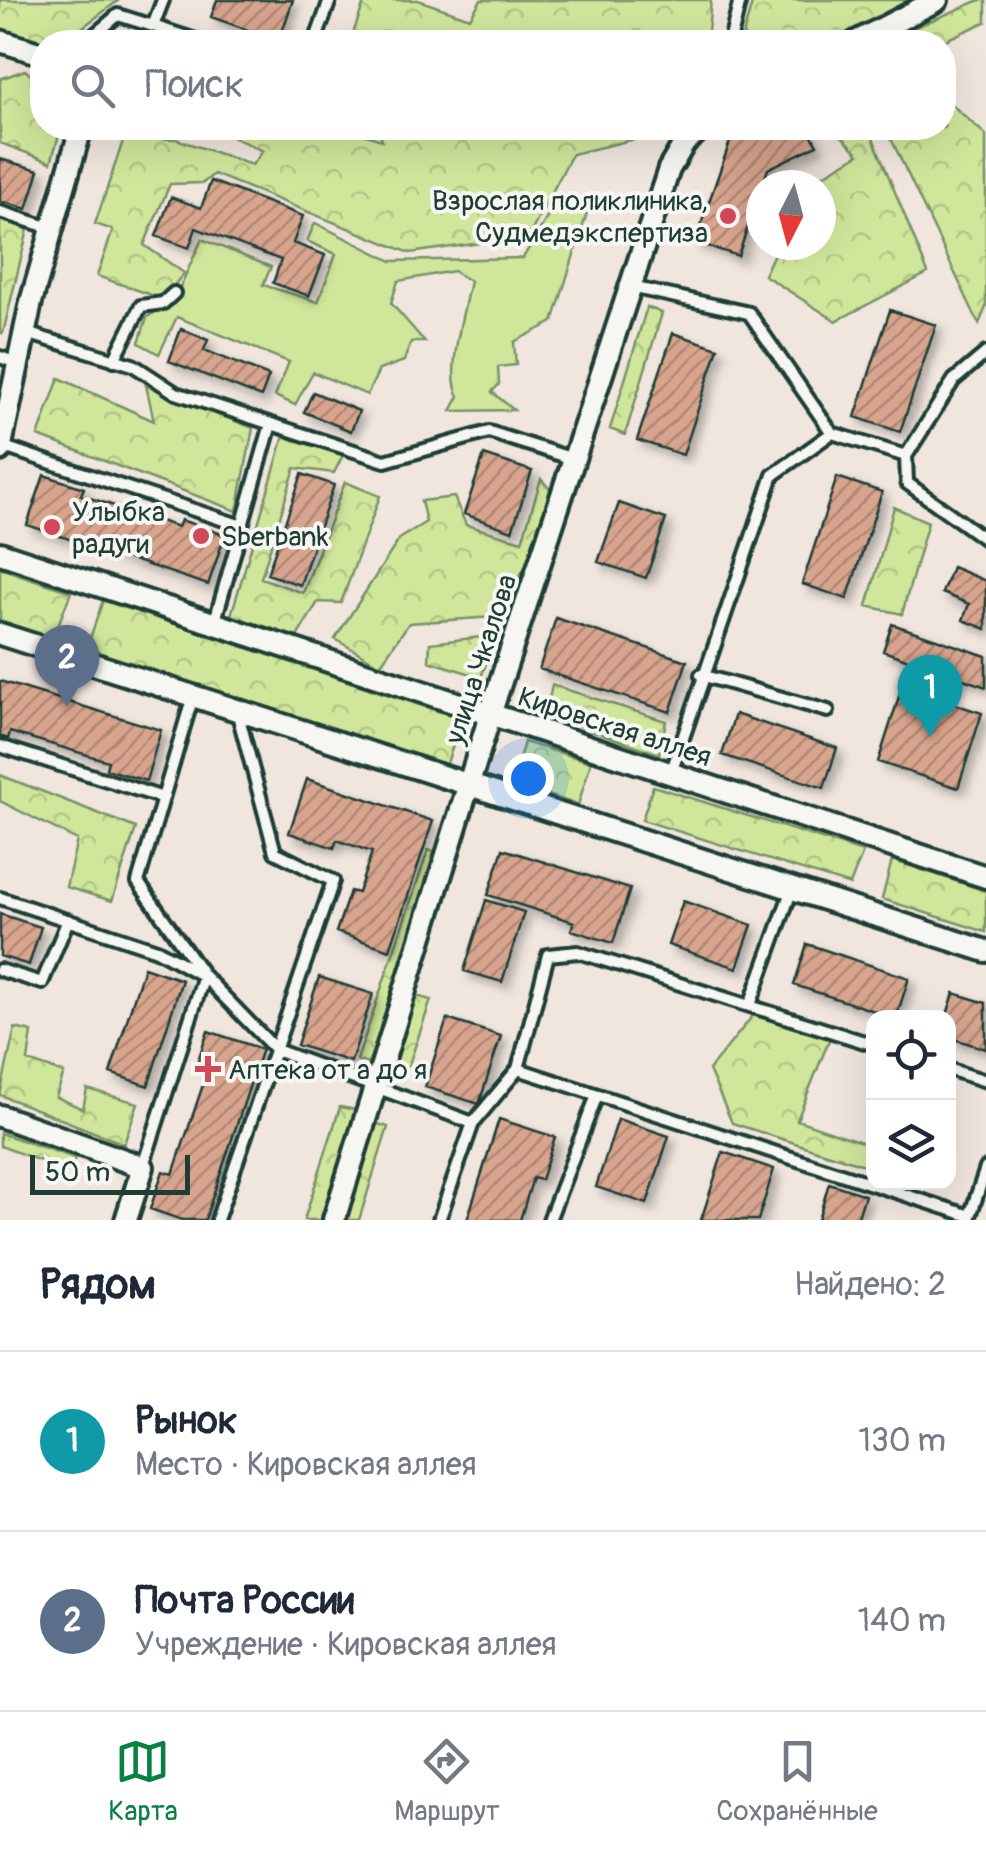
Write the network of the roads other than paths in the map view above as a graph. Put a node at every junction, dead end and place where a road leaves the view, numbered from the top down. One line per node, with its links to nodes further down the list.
1 (163, 0): 5 (lane)
2 (330, 0): 8 (lane)
3 (740, 0): 9 (lane)
4 (937, 0): 10 (street)
5 (153, 26): 6 (lane); 7 (lane)
6 (100, 30)
7 (165, 30)
8 (319, 30)
9 (733, 30)
10 (879, 30)
11 (0, 41): 12 (street)
12 (30, 50)
13 (78, 140): 16 (street)
14 (687, 140): 17 (street, улица Чкалова)
15 (0, 212): 16 (lane)
16 (52, 228): 19 (street)
17 (630, 286): 25 (lane); 28 (street, улица Чкалова)
18 (174, 293): 22 (lane)
19 (26, 333): 22 (lane); 23 (street)
20 (986, 354): 27 (lane)
21 (0, 357): 23 (lane)
22 (114, 360): 24 (lane)
23 (21, 364): 26 (street)
24 (271, 424): 28 (lane); 29 (lane)
25 (832, 433): 27 (lane); 34 (lane)
26 (1, 448): 29 (lane)
27 (906, 456): 30 (lane)
28 (573, 459): 38 (street, улица Чкалова)
29 (242, 526): 32 (lane)
30 (986, 540)
31 (0, 552): 32 (street, Кировская аллея)
32 (214, 625): 38 (street, Кировская аллея)
33 (0, 634): 35 (street)
34 (701, 676): 37 (lane); 40 (lane)
35 (193, 696): 36 (street); 42 (lane)
36 (236, 710): 41 (street); 52 (lane)
37 (828, 711)
38 (491, 715): 40 (street, Кировская аллея); 41 (street, улица Чкалова)
39 (0, 746): 42 (lane)
40 (671, 773): 43 (street, Кировская аллея)
41 (468, 784): 44 (street); 56 (street, улица Чкалова)
42 (162, 798): 49 (lane)
43 (986, 877)
44 (792, 888): 47 (street); 50 (lane)
45 (0, 898): 46 (lane)
46 (68, 920): 48 (lane); 49 (lane)
47 (986, 951)
48 (0, 970)
49 (204, 976): 52 (lane); 60 (lane)
50 (750, 1005): 51 (lane); 53 (lane)
51 (866, 1042)
52 (276, 1050): 56 (lane); 64 (lane)
53 (518, 1069): 57 (lane); 59 (lane)
54 (956, 1072): 55 (lane)
55 (986, 1081)
56 (377, 1087): 59 (lane); 65 (street, улица Чкалова)
57 (597, 1095): 62 (lane); 67 (lane)
58 (0, 1116): 60 (street)
59 (472, 1122): 66 (lane)
60 (143, 1167): 63 (street)
61 (986, 1168): 62 (lane)
62 (970, 1218)
63 (126, 1220)
64 (216, 1220)
65 (334, 1220)
66 (439, 1220)
67 (549, 1220)

